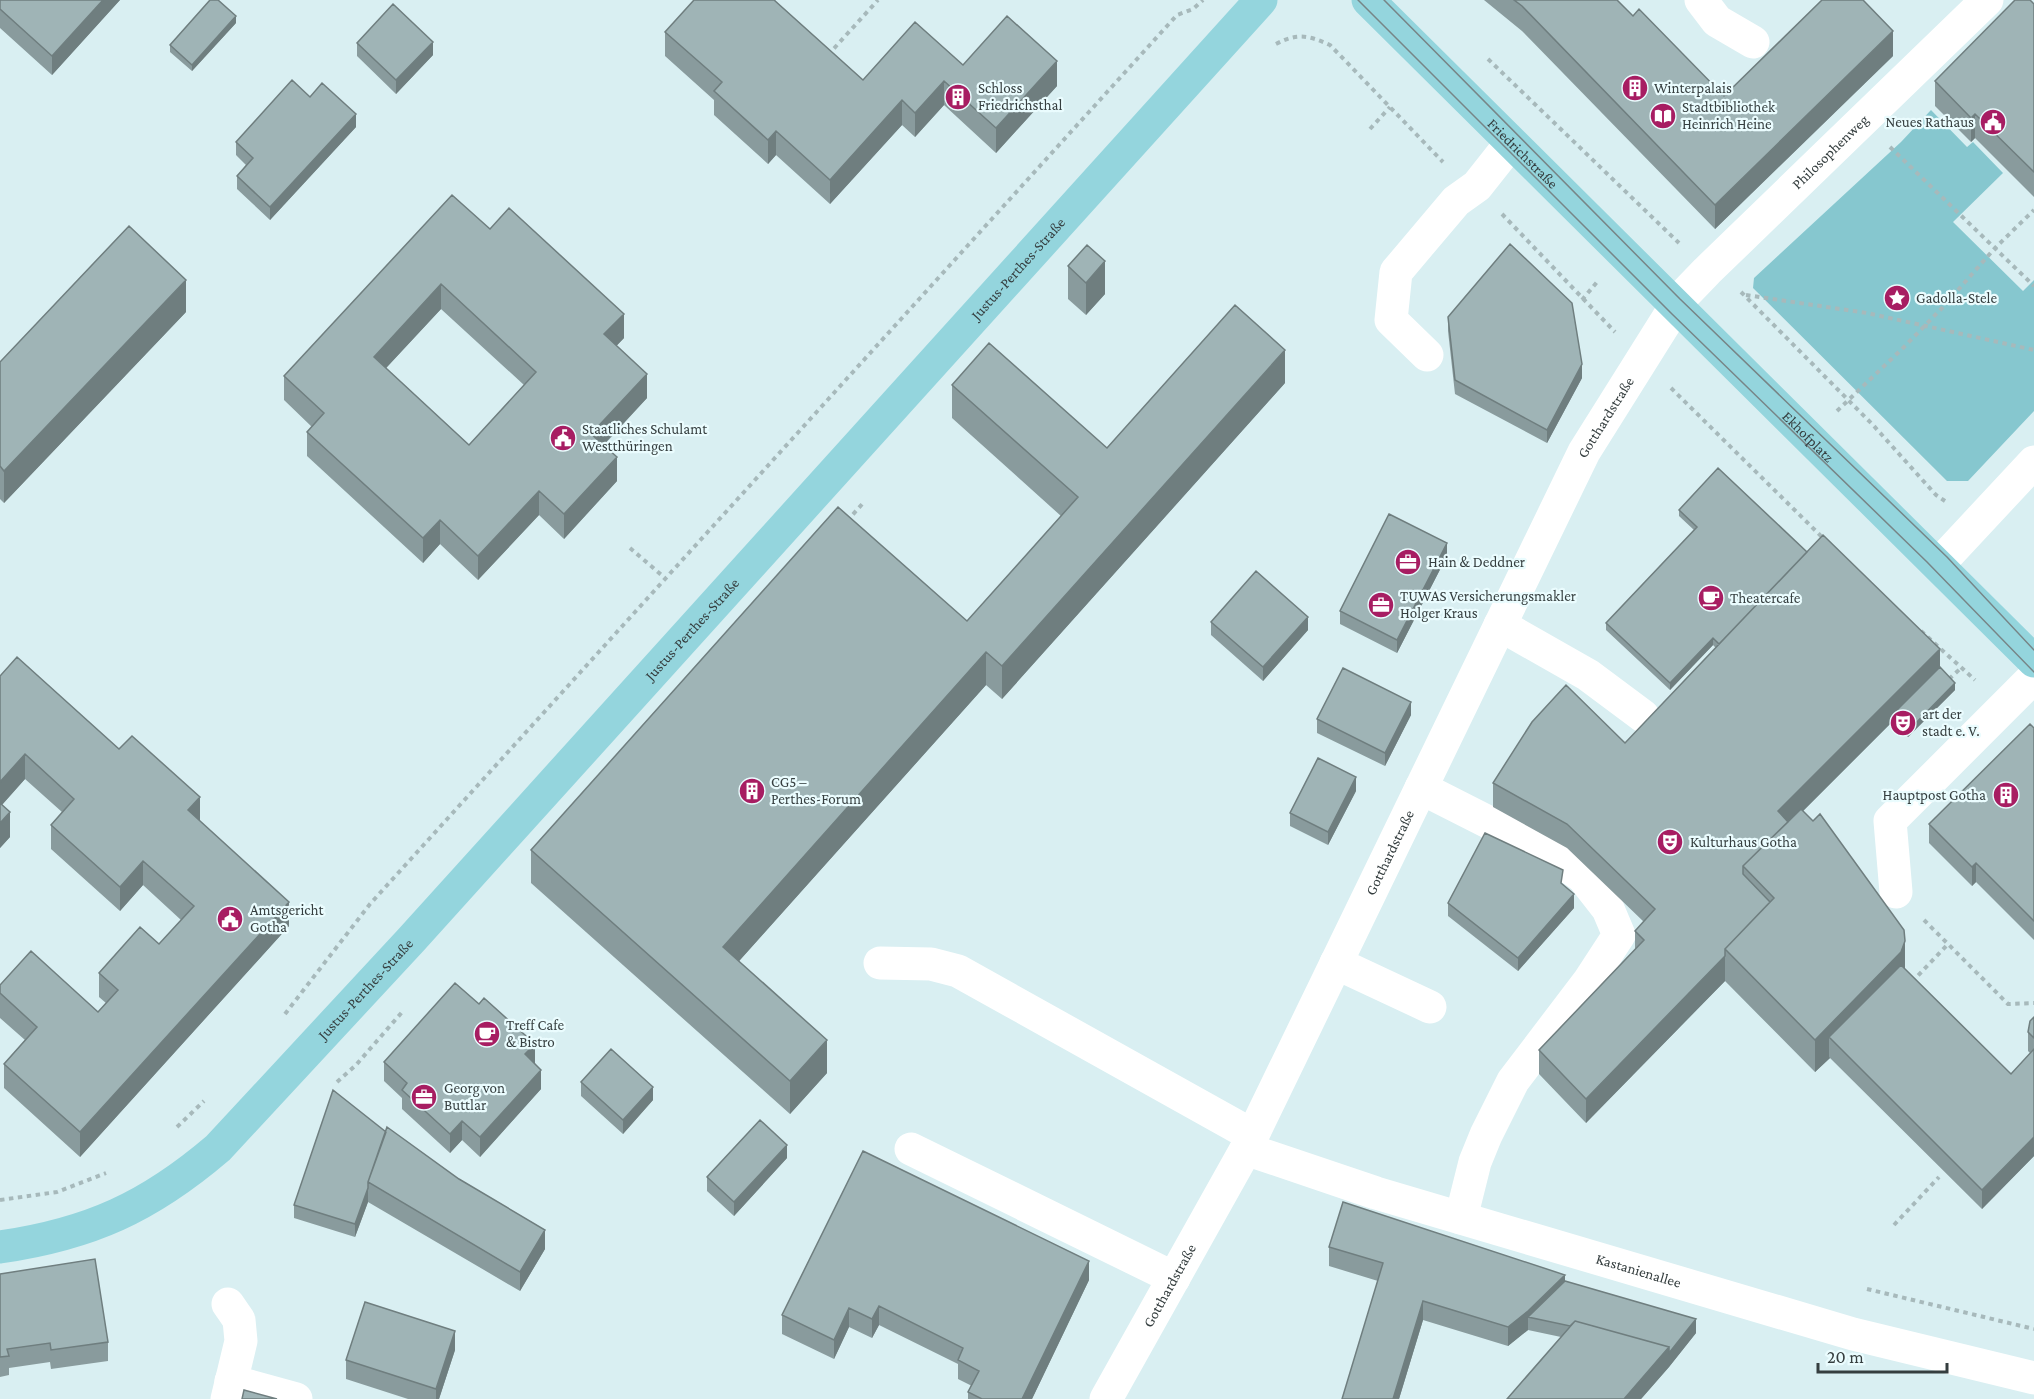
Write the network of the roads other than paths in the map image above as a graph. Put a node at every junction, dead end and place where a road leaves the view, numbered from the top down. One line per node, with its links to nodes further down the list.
1 (1261, 0): 23 (main road, Justus-Perthes-Straße)
2 (1368, 0): 6 (main road, Friedrichstraße)
3 (1701, 0): 5 (street)
4 (1987, 0): 7 (street, Philosophenweg)
5 (1753, 42)
6 (1511, 143): 7 (main road, Friedrichstraße); 8 (street)
7 (1676, 306): 10 (main road, Ekhofplatz); 11 (street, Gotthardstraße)
8 (1427, 355)
9 (2034, 462): 10 (street)
10 (1938, 565): 12 (main road, Ekhofplatz)
11 (1500, 625): 14 (street); 15 (street, Gotthardstraße)
12 (2034, 661)
13 (2034, 677): 16 (street)
14 (1643, 716)
15 (1421, 788): 18 (street, Gotthardstraße); 22 (street)
16 (1896, 892)
17 (880, 963): 20 (street, Kastanienallee)
18 (1336, 963): 19 (street); 20 (street, Gotthardstraße)
19 (1430, 1007)
20 (1249, 1142): 22 (street, Kastanienallee); 24 (street, Gotthardstraße)
21 (911, 1149): 24 (street)
22 (1461, 1218): 26 (street, Kastanienallee)
23 (0, 1247)
24 (1174, 1278): 29 (street, Gotthardstraße)
25 (228, 1305): 27 (street)
26 (2034, 1378)
27 (229, 1390): 28 (street)
28 (296, 1399)
29 (1106, 1399)

